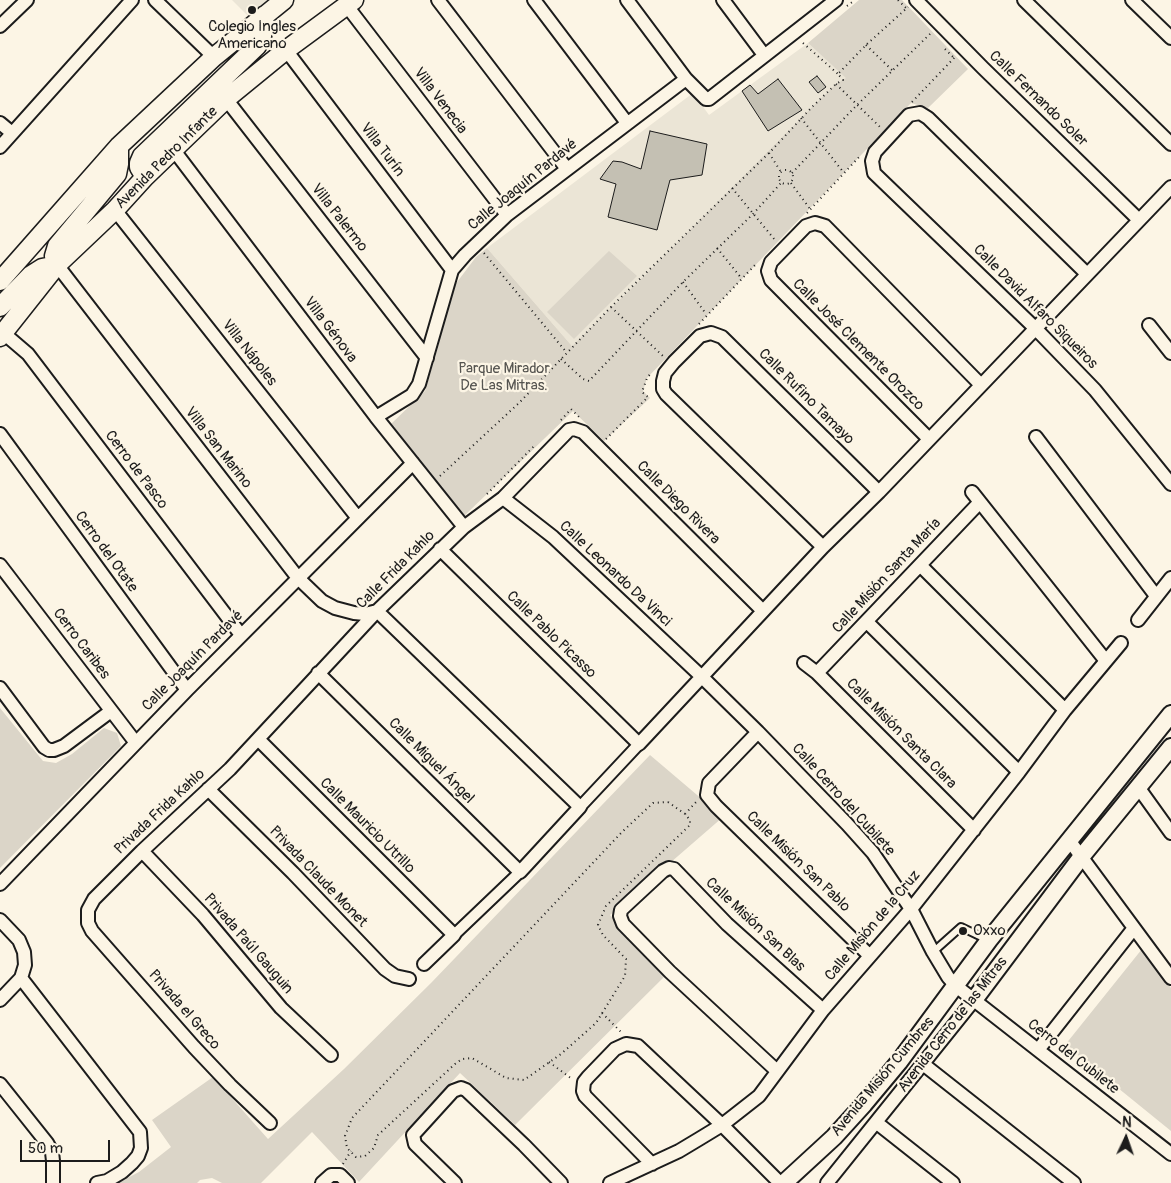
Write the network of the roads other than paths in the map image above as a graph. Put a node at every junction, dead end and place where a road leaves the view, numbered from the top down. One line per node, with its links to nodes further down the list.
1 (27, 0): 16 (street)
2 (132, 0): 25 (street)
3 (155, 0): 20 (street)
4 (284, 0): 15 (main road)
5 (438, 0): 30 (street)
6 (534, 0): 23 (street)
7 (627, 0): 21 (street)
8 (724, 0): 19 (street)
9 (1024, 0): 26 (street)
10 (1132, 0): 17 (street)
11 (914, 2): 35 (street, Calle Fernando Soler)
12 (350, 3): 18 (main road, Avenida Pedro Infante); 34 (street, Villa Venecia)
13 (842, 3): 14 (street)
14 (822, 4): 19 (street)
15 (265, 15): 20 (main road); 31 (main road)
16 (0, 26)
17 (1171, 38)
18 (286, 50): 22 (main road, Avenida Pedro Infante); 37 (street, Villa Turín)
19 (764, 55): 21 (street)
20 (214, 58): 27 (main road)
21 (686, 80): 23 (street, Calle Joaquín Pardavé)
22 (226, 99): 29 (main road, Avenida Pedro Infante); 45 (street, Villa Palermo)
23 (626, 123): 30 (street, Calle Joaquín Pardavé)
24 (0, 124): 25 (street)
25 (12, 133): 28 (street)
26 (1171, 144)
27 (120, 146): 36 (main road); 39 (main road)
28 (0, 147)
29 (173, 149): 31 (main road, Avenida Pedro Infante); 47 (street, Villa Génova)
30 (567, 169): 34 (street, Calle Joaquín Pardavé)
31 (145, 177): 33 (main road, Avenida Pedro Infante)
32 (1171, 187): 35 (street)
33 (115, 210): 36 (main road, Avenida Pedro Infante); 56 (street, Villa Nápoles)
34 (507, 215): 37 (street, Calle Joaquín Pardavé)
35 (1139, 220): 38 (street)
36 (57, 265): 40 (main road); 43 (main road, Avenida Pedro Infante); 62 (street, Villa San Marino)
37 (452, 270): 45 (street, Calle Joaquín Pardavé)
38 (1087, 274): 42 (street); 42 (street, Calle David Alfaro Siqueiros)
39 (0, 281)
40 (0, 307)
41 (1149, 325): 44 (street)
42 (1035, 328): 46 (street); 53 (street, Calle David Alfaro Siqueiros)
43 (1, 333): 69 (street, Cerro de Pasco)
44 (1171, 353)
45 (427, 358): 47 (street, Calle Joaquín Pardavé)
46 (981, 385): 51 (street); 51 (street, Calle José Clemente Orozco)
47 (376, 417): 52 (street, Villa Génova)
48 (561, 428): 55 (street, Calle Frida Kahlo); 66 (street, Calle Diego Rivera)
49 (0, 434): 77 (street, Cerro del Otate)
50 (1036, 437): 64 (street)
51 (929, 439): 54 (street)
52 (413, 463): 56 (street, Calle Joaquín Pardavé); 57 (street, Villa Génova)
53 (1171, 484)
54 (879, 492): 58 (street); 58 (street, Calle Rufino Tamayo)
55 (503, 498): 57 (street, Calle Frida Kahlo); 75 (street, Calle Leonardo Da Vinci)
56 (357, 517): 62 (street, Calle Joaquín Pardavé)
57 (464, 527): 59 (street, Calle Frida Kahlo)
58 (823, 547): 66 (street)
59 (440, 549): 65 (street, Calle Frida Kahlo); 84 (street, Calle Pablo Picasso)
60 (0, 565): 79 (street, Cerro Caribes)
61 (920, 565): 68 (street, Calle Misión Santa María); 71 (street, Calle Misión Santa María); 78 (street)
62 (298, 578): 65 (street, Villa San Marino); 69 (street, Calle Joaquín Pardavé)
63 (1171, 578): 64 (street)
64 (1156, 596): 67 (street)
65 (377, 611): 73 (street, Calle Frida Kahlo); 89 (street)
66 (763, 611): 75 (street)
67 (1138, 620)
68 (867, 622): 74 (street, Calle Misión Santa María); 86 (street)
69 (241, 635): 77 (street, Calle Joaquín Pardavé)
70 (1121, 643): 71 (street, Calle Misión de la Cruz)
71 (1106, 661): 78 (street, Calle Misión de la Cruz)
72 (804, 663): 74 (street, Calle Misión Santa Clara)
73 (318, 673): 82 (street, Calle Frida Kahlo); 95 (street, Calle Miguel Ángel)
74 (817, 673): 90 (street, Calle Misión Santa Clara)
75 (701, 676): 81 (street, Calle Cerro del Cubilete); 84 (street)
76 (0, 688): 79 (street)
77 (186, 690): 83 (street, Calle Joaquín Pardavé)
78 (1065, 710): 86 (street, Calle Misión de la Cruz)
79 (111, 711): 83 (street, Cerro Caribes)
80 (1171, 714): 92 (street, Avenida Cerro de las Mitras)
81 (758, 732): 97 (street, Calle Cerro del Cubilete); 104 (street, Calle Misión San Pablo)
82 (258, 740): 88 (street, Privada Frida Kahlo); 101 (street, Calle Mauricio Utrillo)
83 (136, 743): 96 (street, Calle Joaquín Pardavé)
84 (639, 744): 89 (street)
85 (1171, 747): 87 (street, Avenida Cerro de las Mitras)
86 (1019, 772): 90 (street, Calle Misión de la Cruz)
87 (1138, 787): 91 (street); 94 (street, Avenida Cerro de las Mitras)
88 (208, 789): 93 (street, Privada Frida Kahlo); 108 (street, Privada Claude Monet)
89 (580, 807): 95 (street)
90 (974, 830): 97 (street, Calle Misión de la Cruz)
91 (1171, 833)
92 (1069, 840): 94 (street); 102 (street, Avenida Cerro de las Mitras)
93 (142, 851): 98 (street, Privada Frida Kahlo); 114 (street, Privada Paúl Gauguin)
94 (1082, 856): 100 (street); 111 (street, Avenida Cerro de las Mitras)
95 (520, 872): 101 (street)
96 (0, 884)
97 (911, 909): 103 (street, Calle Cerro del Cubilete); 104 (street, Calle Misión de la Cruz)
98 (88, 910): 118 (street, Privada el Greco)
99 (0, 920): 106 (street)
100 (1134, 928): 107 (street); 113 (street)
101 (454, 935): 105 (street)
102 (989, 940): 103 (lane); 109 (street, Avenida Cerro de las Mitras)
103 (933, 952): 109 (street, Calle Cerro del Cubilete)
104 (870, 956): 112 (street, Calle Misión de la Cruz)
105 (424, 964)
106 (21, 978): 110 (street); 125 (street)
107 (1171, 978)
108 (409, 979)
109 (956, 986): 111 (street, Cerro del Cubilete); 130 (street, Avenida Misión Cumbres)
110 (0, 1000)
111 (974, 1000): 113 (street, Cerro del Cubilete); 115 (street, Avenida Cerro de las Mitras)
112 (823, 1010): 116 (street, Calle Misión de la Cruz); 116 (street, Calle Misión San Blas)
113 (1038, 1050): 121 (street, Cerro del Cubilete)
114 (332, 1055)
115 (923, 1064): 119 (street, Avenida Cerro de las Mitras); 133 (street)
116 (777, 1071): 120 (street, Calle Misión de la Cruz)
117 (0, 1084): 124 (street)
118 (270, 1123)
119 (877, 1123): 131 (street, Avenida Cerro de las Mitras); 132 (street)
120 (722, 1125): 122 (street, Calle Misión de la Cruz); 122 (street); 130 (street)
121 (1171, 1154)
122 (652, 1164): 129 (street, Calle Misión de la Cruz)
123 (344, 1179): 126 (street)
124 (52, 1183)
125 (97, 1183)
126 (322, 1183)
127 (455, 1183): 128 (street)
128 (560, 1183)
129 (610, 1183)
130 (782, 1183)
131 (827, 1183)
132 (953, 1183)
133 (1074, 1183)

